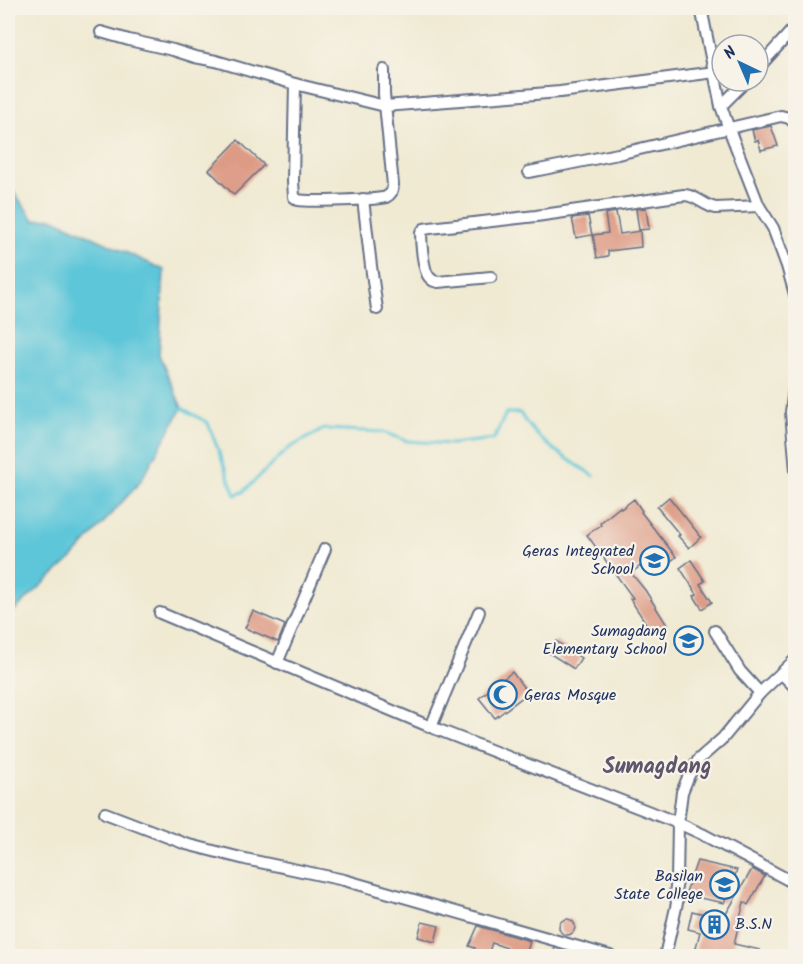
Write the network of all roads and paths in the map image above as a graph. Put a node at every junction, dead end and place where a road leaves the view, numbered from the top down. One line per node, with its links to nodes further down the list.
1 (701, 8): 4 (street)
2 (795, 26): 5 (street)
3 (100, 32): 8 (street)
4 (710, 49)
5 (770, 54)
6 (384, 70): 11 (street)
7 (710, 73): 11 (street)
8 (295, 84): 11 (street); 16 (street)
9 (719, 93): 12 (street)
10 (734, 93): 12 (street)
11 (385, 106): 16 (street)
12 (722, 106): 14 (street)
13 (795, 124): 14 (street)
14 (729, 129): 15 (street); 17 (street)
15 (529, 172)
16 (363, 199): 20 (street)
17 (759, 206): 18 (street); 19 (street)
18 (491, 277)
19 (795, 298)
20 (378, 309)
21 (795, 374): 22 (street)
22 (794, 388): 23 (street)
23 (795, 471)
24 (325, 549): 29 (street)
25 (479, 612): 33 (street)
26 (160, 613): 29 (street)
27 (714, 631): 32 (street)
28 (795, 659): 30 (street)
29 (277, 663): 33 (street)
30 (782, 673): 31 (street); 32 (street)
31 (795, 688)
32 (760, 693): 35 (street)
33 (431, 727): 35 (street)
34 (105, 813): 37 (street)
35 (678, 823): 36 (street); 38 (street)
36 (795, 884)
37 (610, 957)
38 (665, 957)

